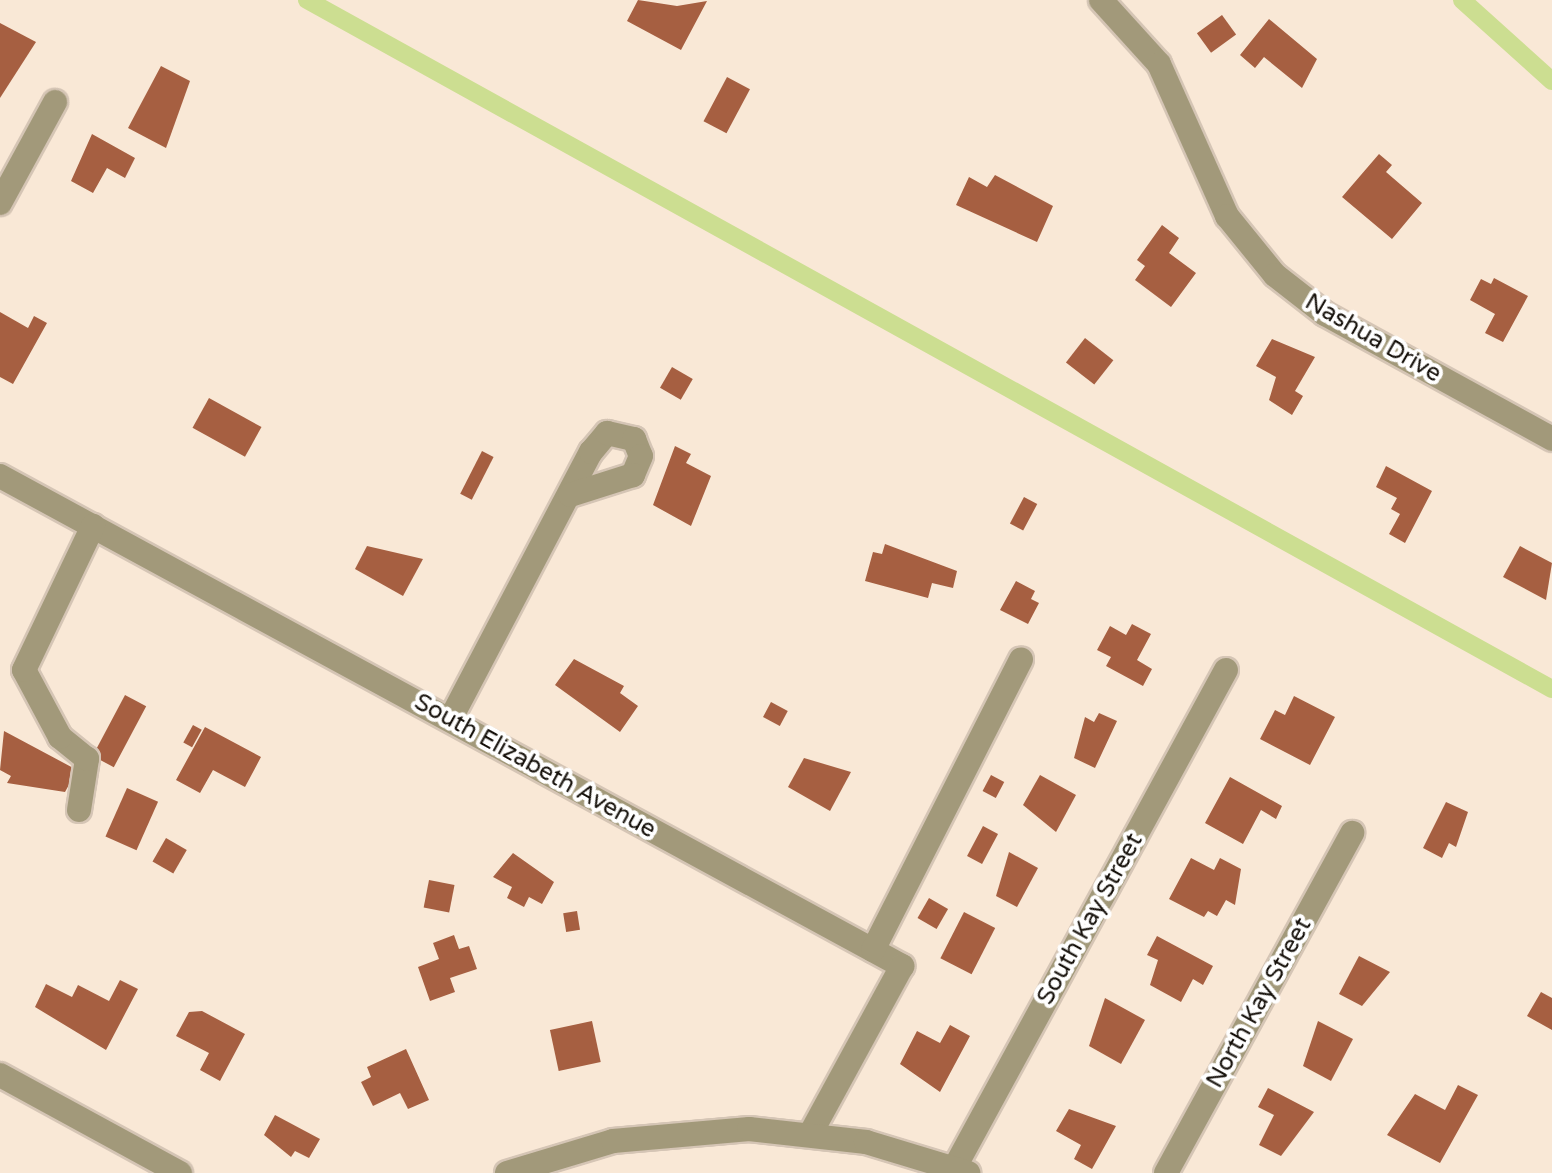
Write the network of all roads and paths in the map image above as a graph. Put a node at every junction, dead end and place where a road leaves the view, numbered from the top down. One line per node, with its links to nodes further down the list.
1 (1101, 0): 4 (street, Nashua Drive)
2 (55, 102): 3 (street)
3 (0, 203)
4 (1552, 439)
5 (0, 476): 7 (street, South Elizabeth Avenue)
6 (570, 495): 10 (street)
7 (93, 526): 10 (street, South Elizabeth Avenue); 11 (street)
8 (1021, 659): 13 (street)
9 (1226, 670): 16 (street, South Kay Street)
10 (450, 720): 13 (street, South Elizabeth Avenue)
11 (79, 810)
12 (1352, 833): 19 (street, North Kay Street)
13 (873, 950): 15 (street, South Elizabeth Avenue)
14 (0, 1075): 17 (street)
15 (811, 1133): 16 (street); 18 (street)
16 (961, 1170)
17 (180, 1173)
18 (507, 1173)
19 (1166, 1173)

